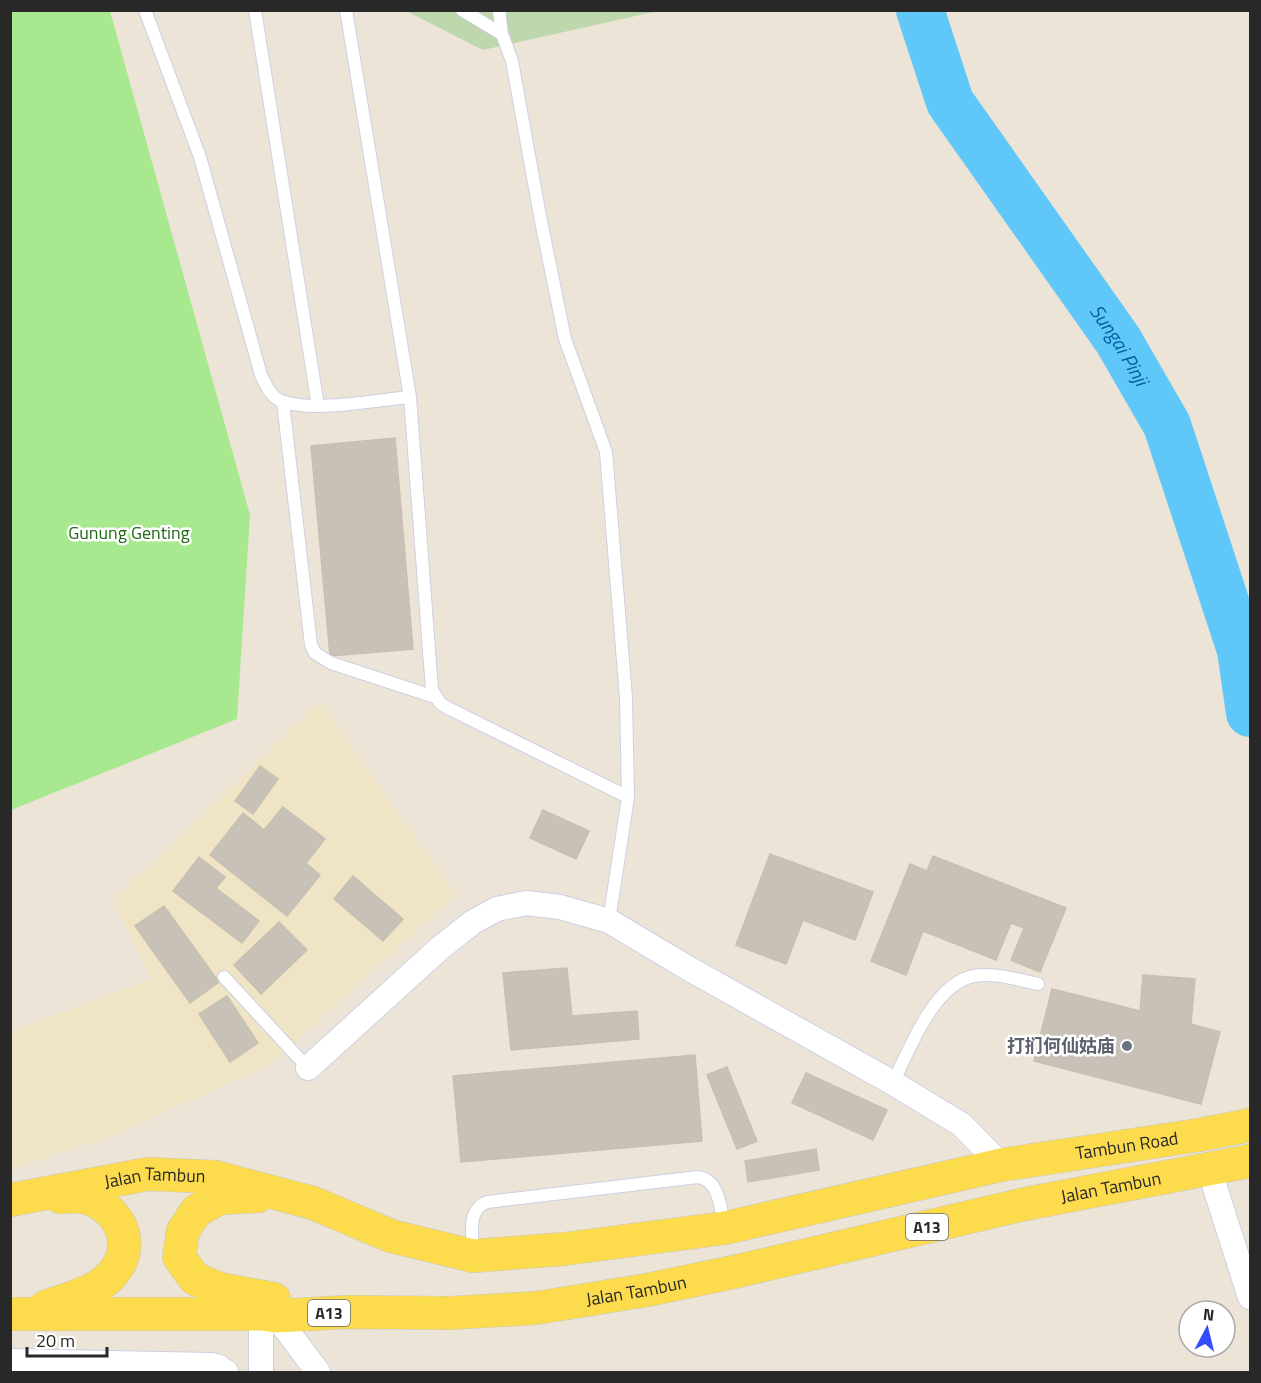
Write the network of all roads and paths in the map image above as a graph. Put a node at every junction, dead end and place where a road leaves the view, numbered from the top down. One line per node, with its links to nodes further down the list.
1 (145, 10): 8 (lane)
2 (255, 10): 9 (lane)
3 (346, 10): 7 (lane)
4 (462, 10): 6 (lane)
5 (499, 10): 6 (lane)
6 (502, 34): 11 (lane)
7 (410, 397): 9 (lane); 10 (lane)
8 (283, 402): 9 (lane); 10 (lane)
9 (318, 406)
10 (435, 697): 11 (lane)
11 (628, 797): 12 (lane)
12 (609, 921): 15 (street); 16 (street)
13 (224, 977): 15 (lane)
14 (1038, 984): 16 (lane)
15 (308, 1068)
16 (893, 1083): 19 (street)
17 (1251, 1125): 19 (main road, Tambun Road / A13)
18 (1251, 1161): 20 (main road, Jalan Tambun)
19 (1001, 1165): 23 (main road, Jalan Tambun / A13)
20 (1209, 1169): 25 (street); 26 (main road, Jalan Tambun / A13)
21 (284, 1194): 22 (main road, Jalan Tambun / A13); 24 (main road, Jalan Tambun / A13); 26 (main road)
22 (15, 1199): 27 (main road)
23 (725, 1228): 24 (main road, Jalan Tambun / A13); 24 (lane)
24 (473, 1256)
25 (1251, 1297)
26 (346, 1312): 28 (main road, Jalan Tambun / A13)
27 (18, 1314): 28 (main road, Jalan Tambun / A13)
28 (269, 1315): 31 (street); 32 (street)
29 (10, 1361): 30 (street)
30 (219, 1369)
31 (261, 1372)
32 (318, 1372)

